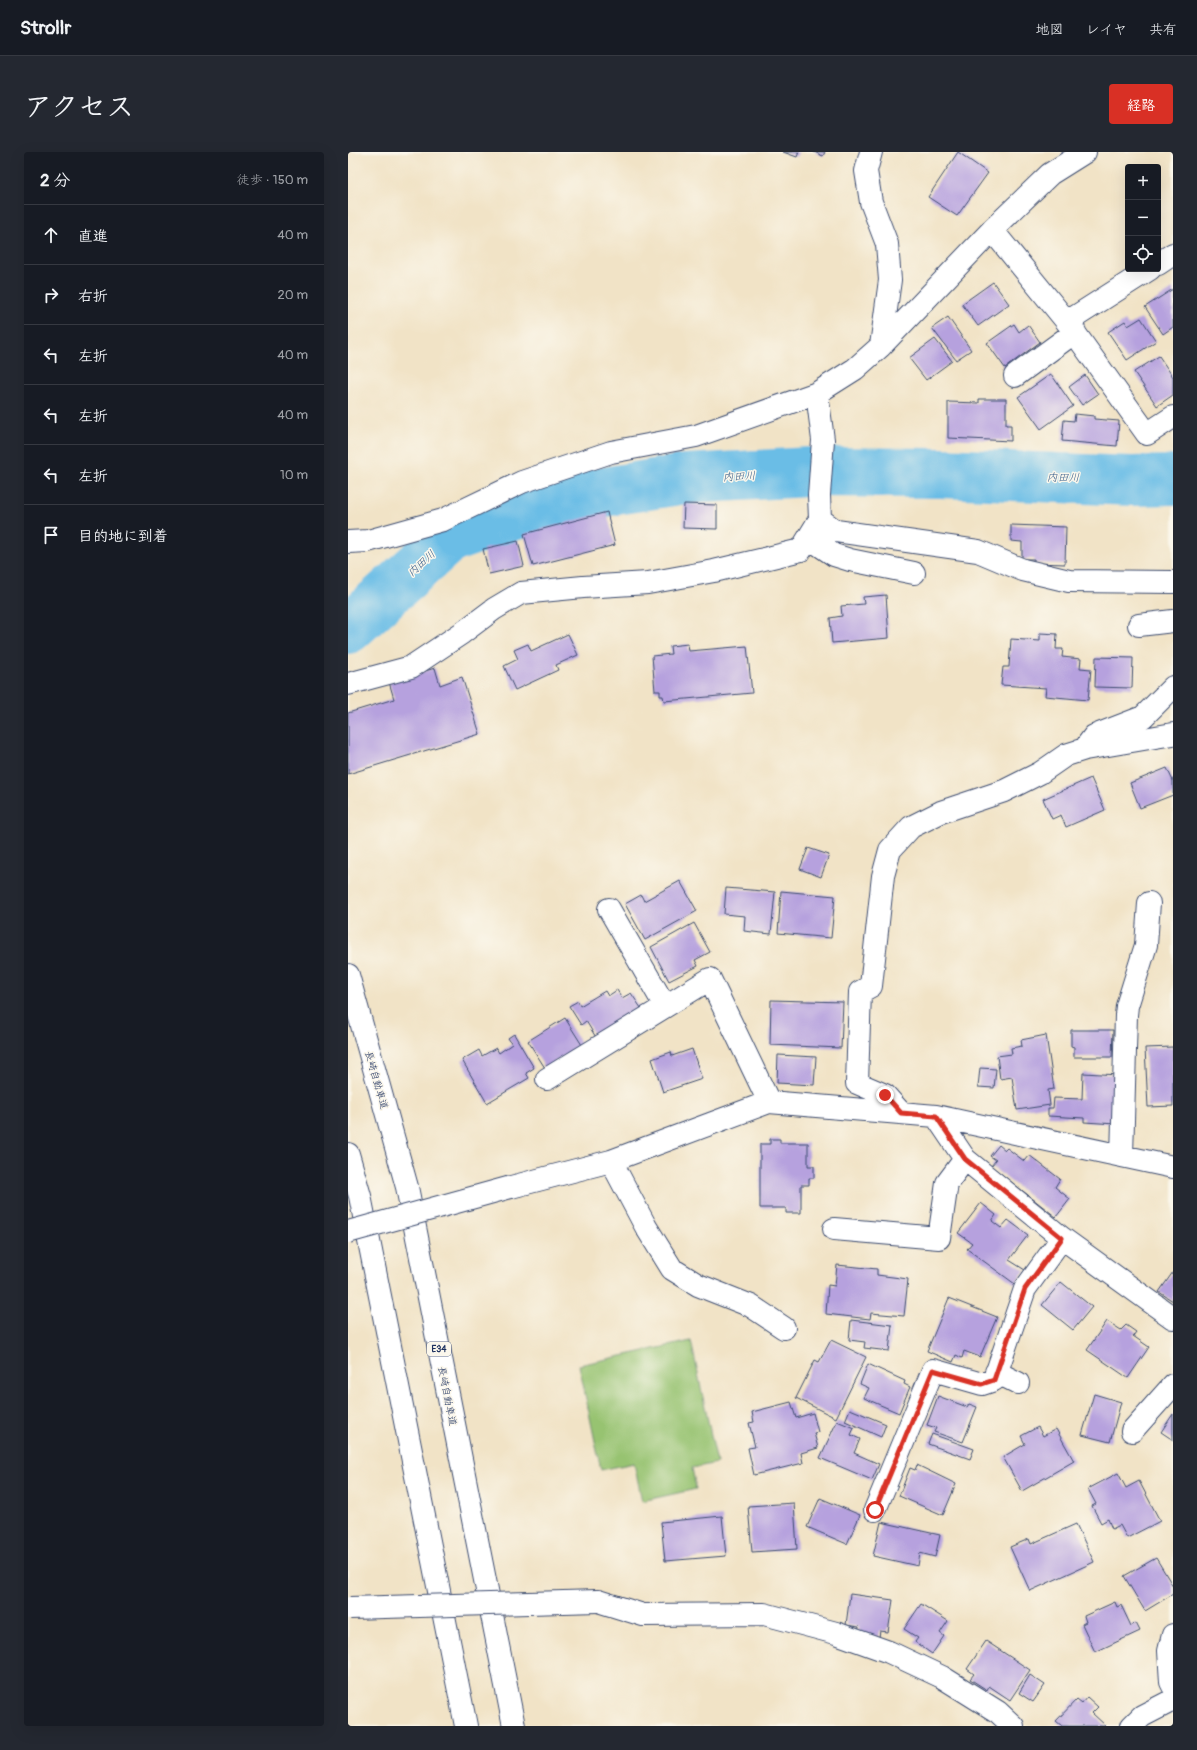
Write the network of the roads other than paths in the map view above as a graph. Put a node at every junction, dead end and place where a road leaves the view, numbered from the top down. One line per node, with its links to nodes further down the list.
1 (871, 152): 8 (main road)
2 (1085, 152): 3 (main road)
3 (992, 230): 7 (main road); 8 (main road)
4 (1173, 254): 5 (main road)
5 (1161, 262)
6 (1146, 272): 7 (main road)
7 (1071, 327): 9 (main road); 11 (main road)
8 (881, 346): 10 (main road)
9 (1015, 376)
10 (817, 393): 12 (main road); 14 (main road)
11 (1173, 417)
12 (820, 520): 13 (main road); 16 (main road)
13 (809, 538): 15 (main road); 19 (main road)
14 (348, 542)
15 (914, 573)
16 (1173, 582)
17 (1173, 620): 18 (main road)
18 (1138, 625)
19 (348, 684)
20 (1173, 687): 22 (main road)
21 (1173, 734): 22 (main road)
22 (1085, 749): 29 (main road)
23 (1149, 903): 32 (main road)
24 (609, 909): 26 (main road)
25 (348, 975): 51 (main road, 長崎自動車道 / E34)
26 (665, 1006): 27 (main road); 28 (main road)
27 (547, 1079)
28 (769, 1102): 29 (main road); 34 (main road)
29 (901, 1113): 30 (main road)
30 (936, 1116): 32 (main road); 33 (main road)
31 (348, 1154): 50 (main road)
32 (1122, 1156): 35 (main road)
33 (965, 1159): 36 (main road); 38 (main road)
34 (611, 1161): 37 (main road, bridge); 40 (main road)
35 (1173, 1167)
36 (834, 1229)
37 (348, 1232)
38 (1062, 1238): 39 (main road); 41 (main road)
39 (1173, 1318)
40 (784, 1328)
41 (996, 1372): 42 (main road); 45 (main road)
42 (1018, 1383)
43 (1173, 1385): 44 (main road)
44 (1132, 1431)
45 (875, 1510)
46 (349, 1608): 52 (main road, bridge)
47 (1173, 1635): 48 (main road)
48 (1173, 1686)
49 (1173, 1700): 53 (main road)
50 (466, 1726)
51 (514, 1726)
52 (1012, 1726)
53 (1132, 1726)

